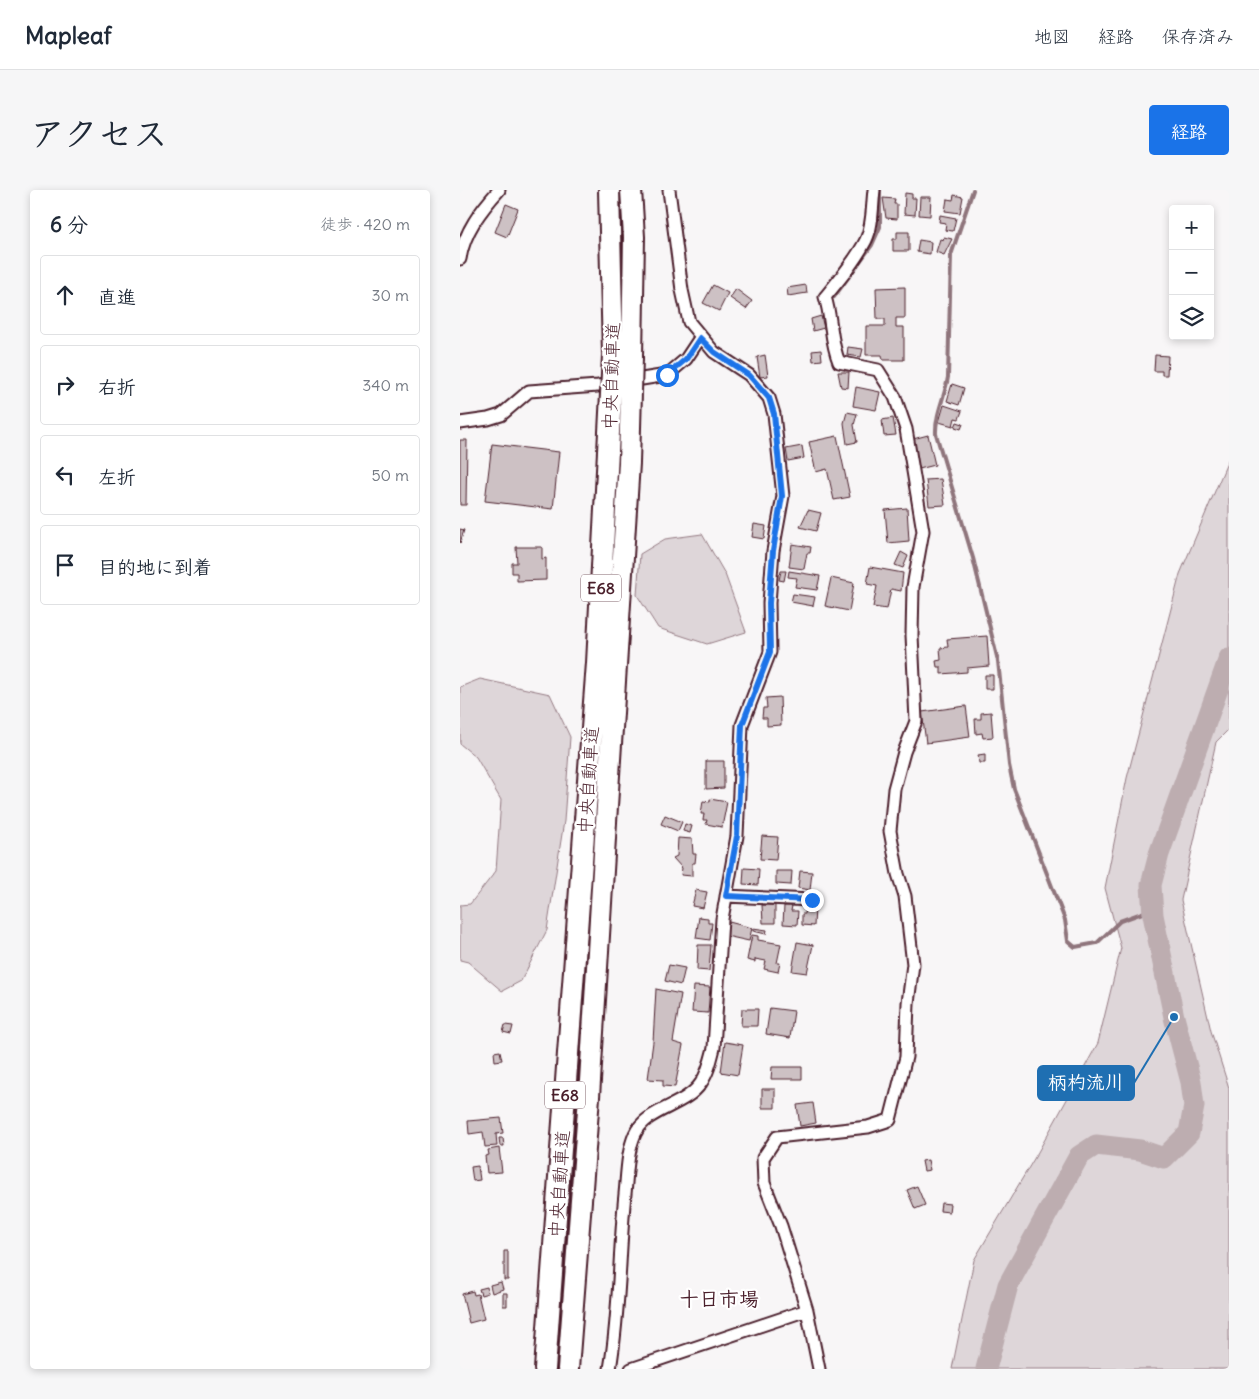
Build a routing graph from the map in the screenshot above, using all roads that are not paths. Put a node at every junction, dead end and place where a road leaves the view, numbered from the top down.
1 (498, 190) edge
2 (610, 190) edge
3 (631, 190) edge
4 (670, 190) edge
5 (874, 190) edge
6 (460, 259) edge
7 (700, 338) junction
8 (623, 356) junction
9 (460, 423) edge
10 (726, 896) junction
11 (812, 900) dead end
12 (807, 1310) junction
13 (545, 1369) edge
14 (568, 1369) edge
15 (610, 1369) edge
16 (631, 1369) edge
17 (819, 1369) edge

1 - 6 street
2 - 8 highway, 中央自動車道 / E68
3 - 8 highway, 中央自動車道 / E68
4 - 7 street
5 - 12 street
7 - 9 street
7 - 10 street
8 - 13 highway, 中央自動車道 / E68, bridge
8 - 14 highway, 中央自動車道 / E68, bridge
10 - 11 street
10 - 15 street
12 - 16 street
12 - 17 street

